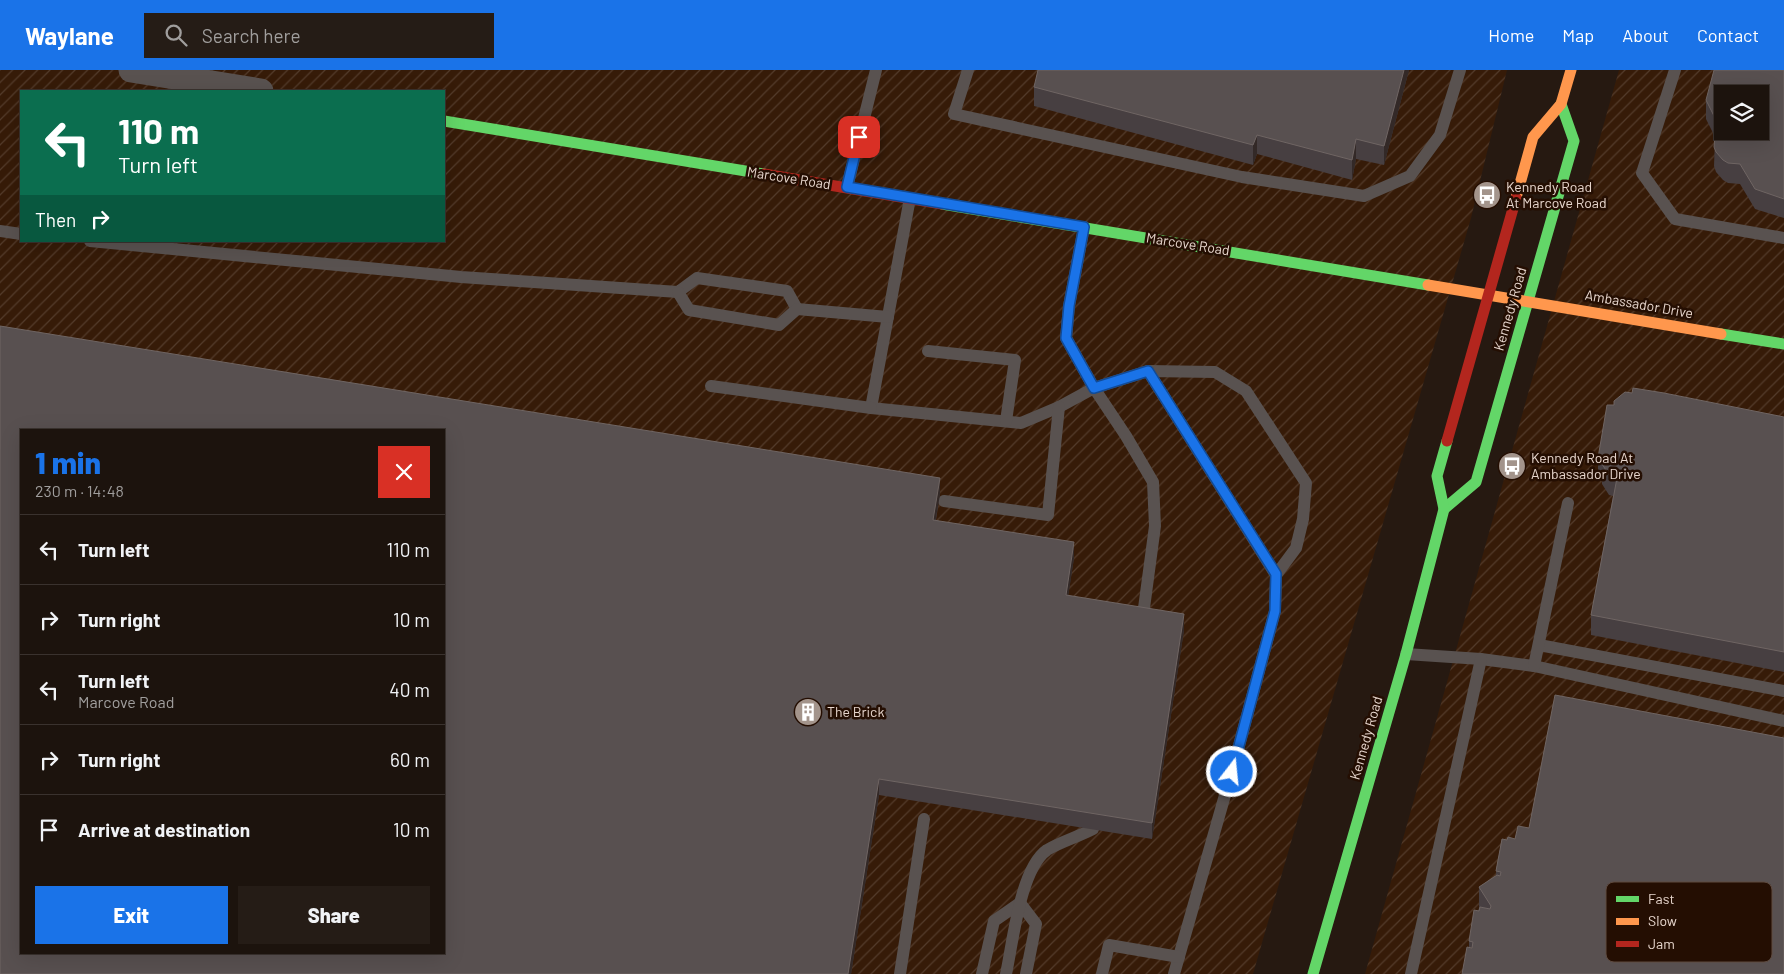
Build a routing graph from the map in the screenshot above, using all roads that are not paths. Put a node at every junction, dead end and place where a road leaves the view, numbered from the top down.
1 (131, 70) edge
2 (876, 70) edge
3 (968, 70) edge
4 (1460, 70) edge
5 (1570, 70) edge
6 (1675, 70) edge
7 (255, 90) edge
8 (1561, 104) junction
9 (445, 121) edge
10 (847, 187) junction
11 (910, 198) junction
12 (1084, 227) junction
13 (0, 231) edge
14 (20, 234) edge
15 (1784, 238) edge
16 (100, 242) edge
17 (678, 292) junction
18 (1488, 294) junction
19 (1528, 301) junction
20 (797, 309) junction
21 (888, 317) junction
22 (1784, 344) edge
23 (928, 351) dead end
24 (1148, 371) junction
25 (711, 386) dead end
26 (1094, 388) junction
27 (1059, 407) junction
28 (871, 408) junction
29 (1006, 421) junction
30 (944, 501) dead end
31 (1568, 502) dead end
32 (1444, 509) junction
33 (1276, 574) junction
34 (1142, 623) edge
35 (1539, 645) junction
36 (1406, 654) junction
37 (1481, 659) junction
38 (1534, 666) junction
39 (1784, 691) edge
40 (1784, 721) edge
41 (924, 819) dead end
42 (1094, 830) edge
43 (1020, 903) junction
44 (1179, 957) junction
45 (900, 974) edge
46 (982, 974) edge
47 (1006, 974) edge
48 (1026, 974) edge
49 (1102, 974) edge
50 (1174, 974) edge
51 (1313, 974) edge
52 (1411, 974) edge

1 - 7 street
2 - 10 lane
3 - 4 lane
5 - 8 main road, Kennedy Road
6 - 15 lane
8 - 18 main road, Kennedy Road
8 - 19 main road, Kennedy Road
9 - 10 main road, Marcove Road
10 - 11 main road, Marcove Road
11 - 12 main road, Marcove Road
11 - 21 lane
12 - 18 main road, Marcove Road
12 - 26 lane
13 - 14 lane
16 - 17 lane
17 - 20 lane
17 - 20 lane
18 - 19 main road, Ambassador Drive
18 - 32 main road, Kennedy Road
19 - 22 main road, Ambassador Drive
19 - 32 main road, Kennedy Road
20 - 21 lane
21 - 28 lane
23 - 29 lane
24 - 26 lane
24 - 33 lane
24 - 33 lane
25 - 28 lane
26 - 27 lane
26 - 34 lane
27 - 29 lane
27 - 30 lane
28 - 29 lane
31 - 35 lane
32 - 36 main road, Kennedy Road
33 - 44 lane
35 - 38 lane
35 - 39 lane
36 - 37 lane
36 - 51 main road, Kennedy Road
37 - 38 lane
37 - 52 lane
38 - 40 lane
41 - 45 lane
42 - 43 lane
43 - 46 lane
43 - 47 lane
43 - 48 lane
44 - 49 lane
44 - 50 lane

